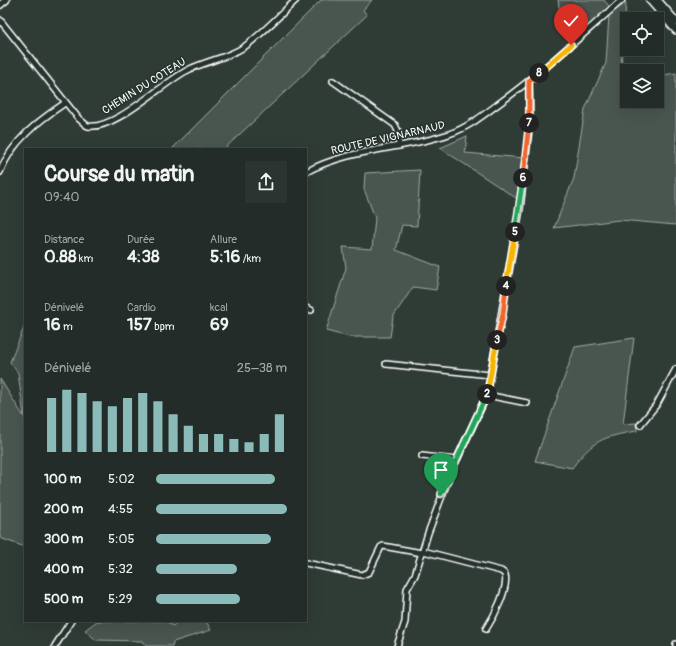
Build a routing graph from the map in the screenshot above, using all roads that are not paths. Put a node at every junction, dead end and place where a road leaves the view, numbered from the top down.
1 (6, 0) edge
2 (296, 0) edge
3 (622, 0) edge
4 (650, 0) edge
5 (657, 0) edge
6 (0, 5) edge
7 (0, 20) edge
8 (676, 22) edge
9 (676, 30) edge
10 (333, 81) dead end
11 (529, 81) junction
12 (65, 103) junction
13 (399, 146) junction
14 (307, 171) edge
15 (0, 172) edge
16 (386, 364) dead end
17 (676, 369) edge
18 (490, 375) junction
19 (487, 395) junction
20 (527, 403) dead end
21 (640, 425) dead end
22 (422, 456) dead end
23 (456, 460) junction
24 (422, 552) junction
25 (307, 563) edge
26 (70, 622) edge
27 (486, 629) dead end
28 (55, 646) edge
29 (397, 646) edge

1 - 6 main road
2 - 12 street, CHEMIN DU COTEAU
3 - 11 street, ROUTE DE VIGNARNAUD
4 - 9 highway
5 - 8 highway
7 - 12 street
10 - 13 street
11 - 13 street, ROUTE DE VIGNARNAUD
11 - 18 street
12 - 15 street
13 - 14 street, ROUTE DE VIGNARNAUD
16 - 18 street
17 - 21 street
18 - 19 street
19 - 20 street
19 - 23 street
22 - 23 street
23 - 24 street
24 - 25 street
24 - 27 street
24 - 29 street
26 - 28 street

